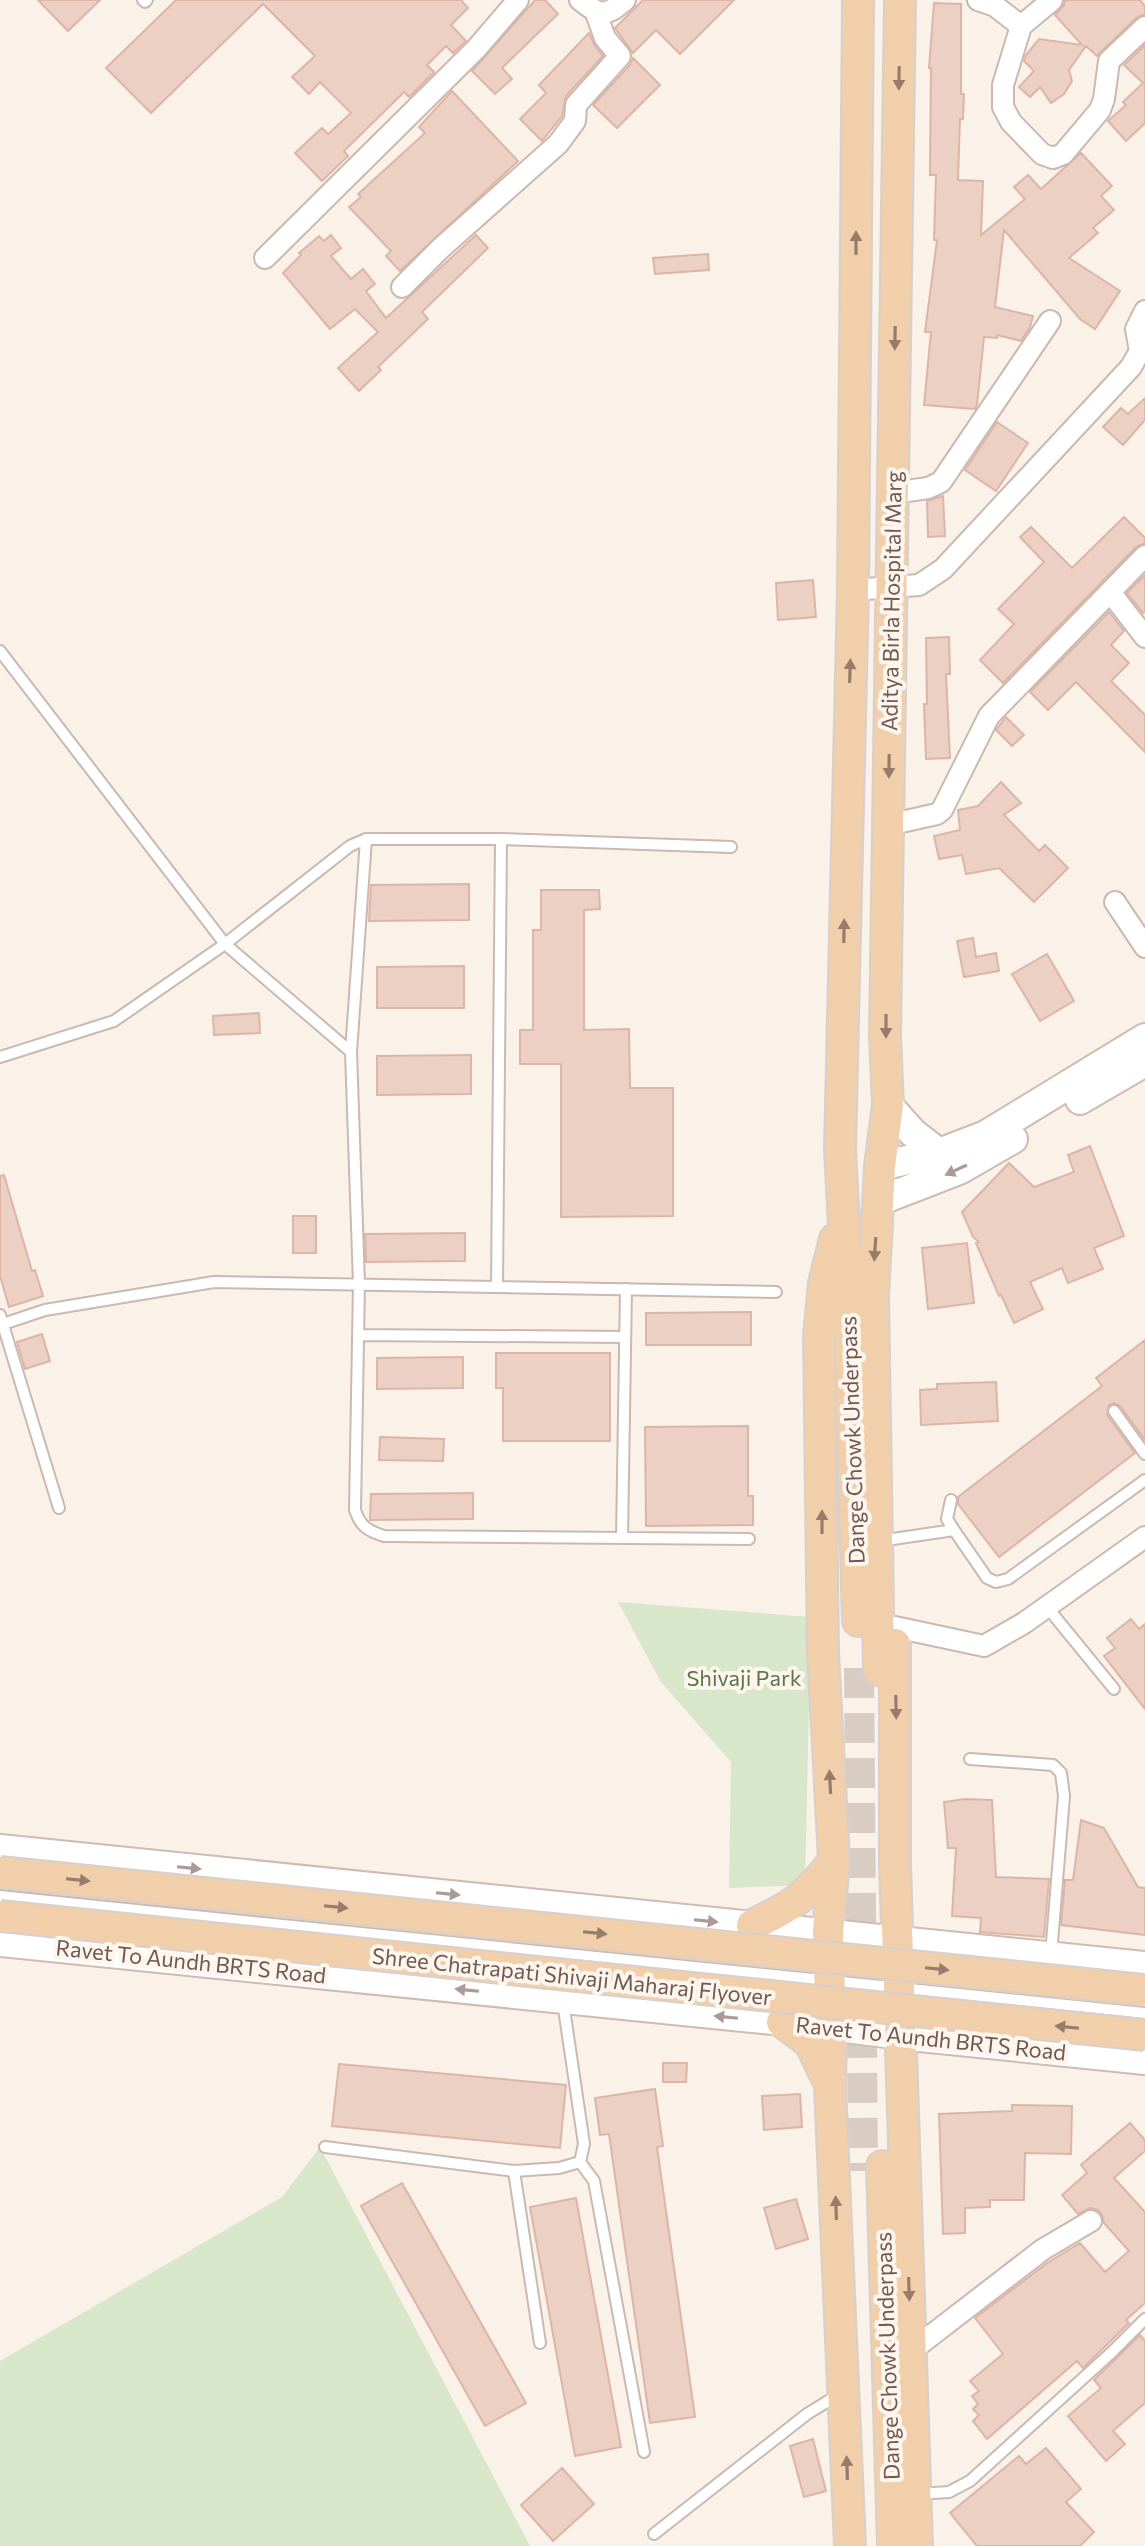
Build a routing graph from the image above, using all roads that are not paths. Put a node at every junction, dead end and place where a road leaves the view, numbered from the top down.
1 (518, 0) edge
2 (625, 0) edge
3 (858, 0) edge
4 (900, 0) edge
5 (978, 0) edge
6 (1052, 0) edge
7 (588, 6) edge
8 (1021, 26) junction
9 (1145, 27) edge
10 (265, 258) dead end
11 (402, 287) dead end
12 (1145, 311) edge
13 (1050, 321) dead end
14 (893, 493) junction
15 (1145, 556) edge
16 (892, 588) junction
17 (853, 590) junction
18 (1111, 593) junction
19 (1145, 637) edge
20 (0, 651) edge
21 (888, 825) junction
22 (366, 839) junction
23 (501, 839) junction
24 (731, 847) dead end
25 (1115, 902) dead end
26 (225, 944) junction
27 (1145, 947) edge
28 (1145, 1038) edge
29 (351, 1052) junction
30 (0, 1057) edge
31 (1145, 1062) edge
32 (888, 1105) junction
33 (939, 1153) junction
34 (880, 1166) junction
35 (879, 1201) junction
36 (842, 1213) junction
37 (359, 1284) junction
38 (497, 1287) junction
39 (626, 1289) junction
40 (776, 1292) dead end
41 (873, 1297) junction
42 (1, 1321) edge
43 (358, 1335) junction
44 (625, 1337) junction
45 (1114, 1411) dead end
46 (1145, 1454) edge
47 (1145, 1480) edge
48 (951, 1500) dead end
49 (59, 1508) dead end
50 (954, 1530) junction
51 (1145, 1537) edge
52 (622, 1538) junction
53 (749, 1539) dead end
54 (893, 1539) junction
55 (1047, 1607) junction
56 (895, 1627) junction
57 (1114, 1689) dead end
58 (970, 1759) dead end
59 (0, 1849) edge
60 (834, 1860) junction
61 (0, 1872) edge
62 (0, 1896) edge
63 (0, 1916) edge
64 (752, 1925) junction
65 (828, 1932) junction
66 (897, 1939) junction
67 (0, 1942) edge
68 (1051, 1956) junction
69 (1145, 1966) edge
70 (830, 1980) junction
71 (898, 1988) junction
72 (1145, 1990) edge
73 (562, 2000) junction
74 (1145, 2013) edge
75 (782, 2022) junction
76 (831, 2026) junction
77 (900, 2035) junction
78 (1145, 2035) edge
79 (1145, 2060) edge
80 (830, 2087) junction
81 (325, 2147) dead end
82 (580, 2162) junction
83 (514, 2171) junction
84 (1091, 2221) dead end
85 (1145, 2319) edge
86 (540, 2343) dead end
87 (911, 2351) junction
88 (843, 2392) junction
89 (644, 2452) dead end
90 (915, 2494) junction
91 (654, 2534) dead end
92 (850, 2546) edge
93 (874, 2546) edge
94 (893, 2546) edge
95 (917, 2546) edge

1 - 10 street
2 - 7 street
17 -> 3 main road, Aditya Birla Hospital Marg
4 -> 14 main road, Aditya Birla Hospital Marg
5 - 8 street
6 - 8 street
7 - 11 street
8 - 9 street
12 - 16 street
13 - 14 street
14 - 16 main road, Aditya Birla Hospital Marg
15 - 18 street
16 - 17 street
16 -> 21 main road, Aditya Birla Hospital Marg
36 -> 17 main road, Aditya Birla Hospital Marg
18 - 19 street
18 - 21 street
20 - 26 lane
21 -> 32 main road, Aditya Birla Hospital Marg
22 - 23 lane
22 - 26 lane
22 - 29 lane
23 - 24 lane
23 - 38 lane
25 - 27 street
26 - 29 lane
26 - 30 lane
28 - 33 street
29 - 37 lane
31 -> 35 street
32 - 33 street
32 - 34 main road, Aditya Birla Hospital Marg
33 - 34 street
34 - 35 main road, Aditya Birla Hospital Marg
35 -> 41 main road, Dange Chowk Underpass
36 - 41 main road, Dange Chowk Underpass
60 -> 36 main road
37 - 38 lane
37 - 42 lane
37 - 43 lane
38 - 39 lane
39 - 40 lane
39 - 44 lane
41 - 54 main road
42 - 49 lane
43 - 44 lane
43 - 52 lane
44 - 52 lane
45 - 46 lane
47 - 50 lane
48 - 50 lane
50 - 54 lane
51 - 55 street
52 - 53 lane
54 - 56 main road
55 - 56 street
55 - 57 lane
56 -> 66 main road
58 - 68 lane
59 -> 64 street
60 - 64 main road
60 - 65 main road
61 -> 72 main road, Shree Chatrapati Shivaji Maharaj Flyover, bridge
62 - 70 lane
78 -> 63 main road, Shree Chatrapati Shivaji Maharaj Flyover, bridge
64 - 65 street
65 - 66 street
65 - 70 main road
66 - 68 street
66 - 71 main road
73 -> 67 street, Ravet To Aundh BRTS Road
68 - 69 street
70 - 71 lane
70 - 76 main road
71 - 74 lane
71 - 77 main road
75 -> 73 street, Ravet To Aundh BRTS Road
73 - 82 lane
75 - 76 street, Ravet To Aundh BRTS Road
75 - 80 main road
76 - 77 street, Ravet To Aundh BRTS Road
76 - 80 main road
77 - 79 street, Ravet To Aundh BRTS Road
77 -> 87 main road
88 -> 80 main road
81 - 83 lane
82 - 83 lane
82 - 89 lane
83 - 86 lane
84 - 87 street
85 - 90 lane
87 - 90 main road
88 - 91 lane
92 -> 88 main road
90 - 95 main road
93 - 94 main road, Dange Chowk Underpass

